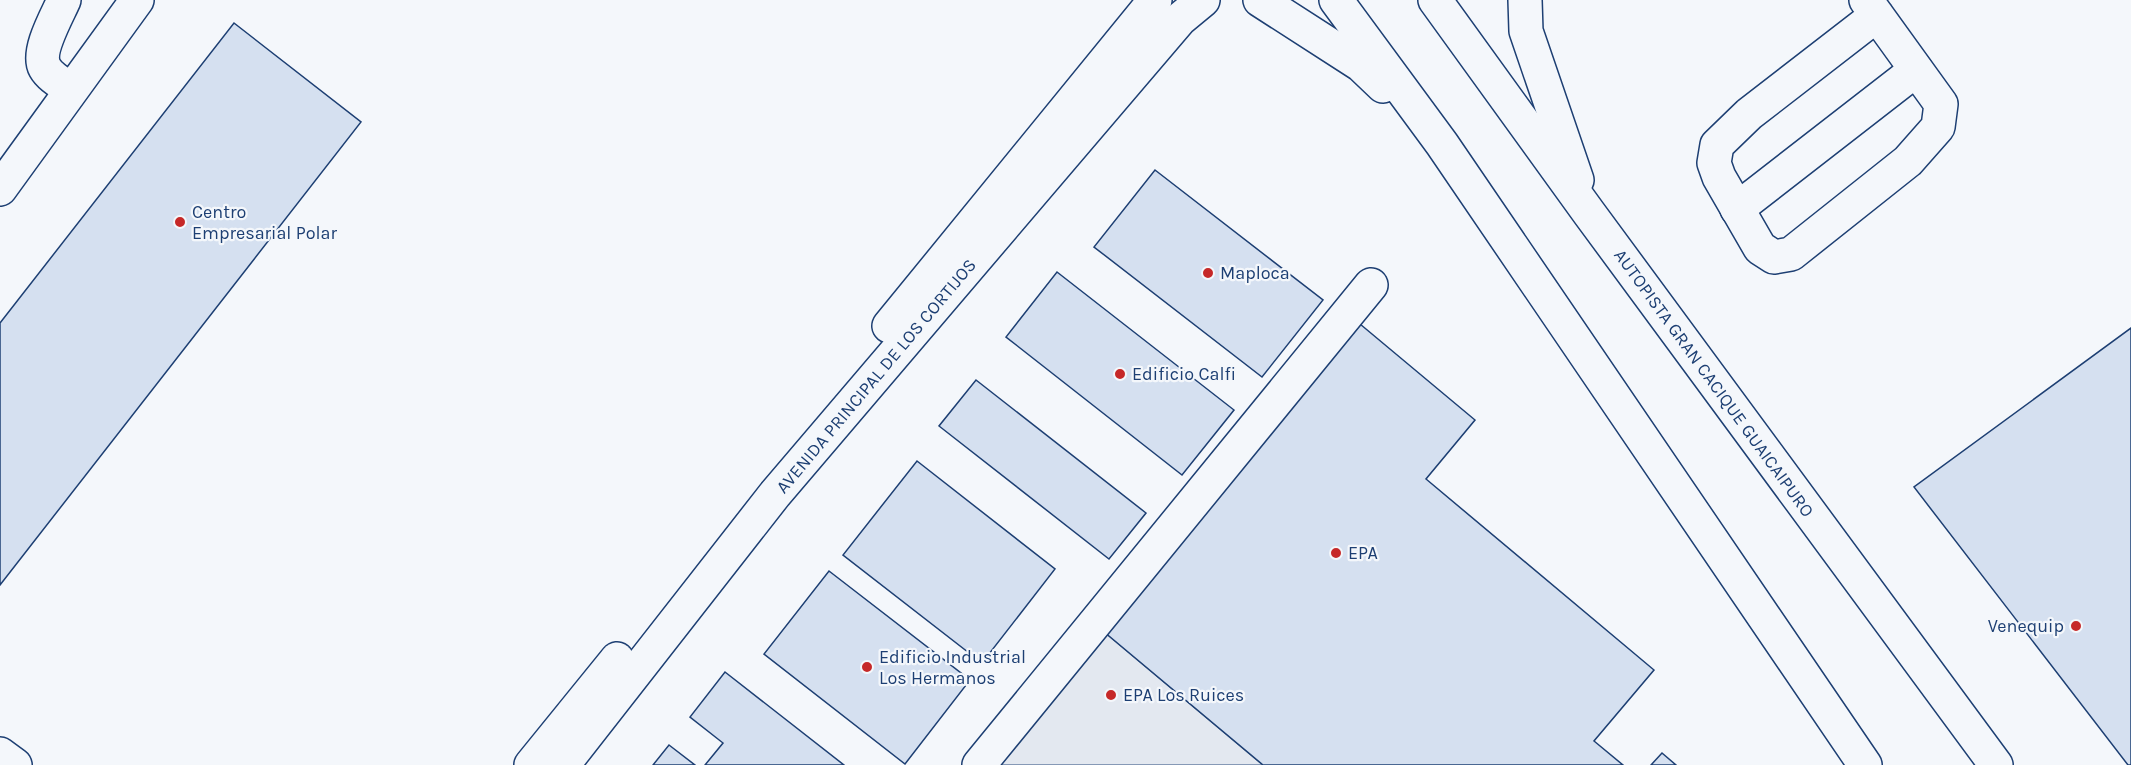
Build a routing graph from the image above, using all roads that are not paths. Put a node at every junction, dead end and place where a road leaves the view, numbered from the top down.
1 (64, 0) edge
2 (136, 0) edge
3 (1155, 0) edge
4 (1203, 0) edge
5 (1260, 0) edge
6 (1336, 0) edge
7 (1435, 0) edge
8 (1525, 0) edge
9 (1871, 8) edge
10 (1916, 70) junction
11 (71, 90) junction
12 (1442, 144) junction
13 (0, 189) edge
14 (1737, 209) junction
15 (1589, 213) junction
16 (1371, 285) dead end
17 (0, 754) edge
18 (15, 765) edge
19 (531, 765) edge
20 (563, 765) edge
21 (979, 765) edge
22 (1864, 765) edge
23 (1996, 765) edge

1 - 11 main road
2 - 11 main road
3 - 19 main road, AVENIDA PRINCIPAL DE LOS CORTIJOS
4 - 20 main road, AVENIDA PRINCIPAL DE LOS CORTIJOS
5 - 12 main road
6 - 12 main road
7 - 15 main road, AUTOPISTA GRAN CACIQUE GUAICAIPURO
8 - 15 main road
9 - 10 main road
9 - 14 main road
10 - 14 main road
10 - 14 main road
11 - 13 main road
12 - 22 main road
15 - 23 main road, AUTOPISTA GRAN CACIQUE GUAICAIPURO
16 - 21 main road
17 - 18 main road

